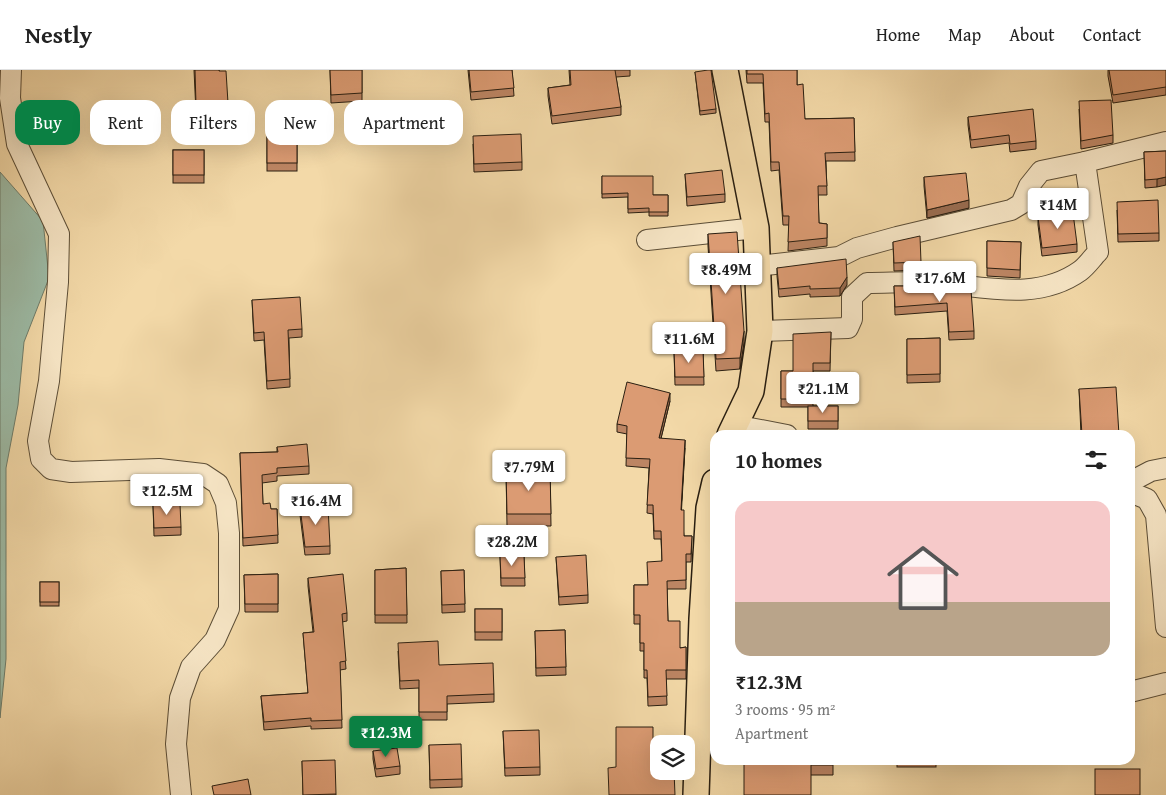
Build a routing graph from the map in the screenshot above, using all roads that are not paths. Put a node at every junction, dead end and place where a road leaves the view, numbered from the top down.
1 (11, 70) edge
2 (725, 70) edge
3 (1166, 142) edge
4 (1085, 162) junction
5 (756, 228) junction
6 (647, 240) dead end
7 (757, 266) junction
8 (760, 331) junction
9 (732, 430) edge
10 (1166, 468) edge
11 (1135, 479) edge
12 (1135, 494) edge
13 (710, 504) edge
14 (1166, 627) edge
15 (1166, 683) edge
16 (1135, 691) edge
17 (181, 795) edge
18 (696, 795) edge

1 - 17 street
2 - 5 main road
3 - 4 street
4 - 7 street
4 - 8 street
5 - 6 street
5 - 7 main road
7 - 8 main road
8 - 9 main road
10 - 11 street
12 - 14 street
13 - 18 main road
15 - 16 street

